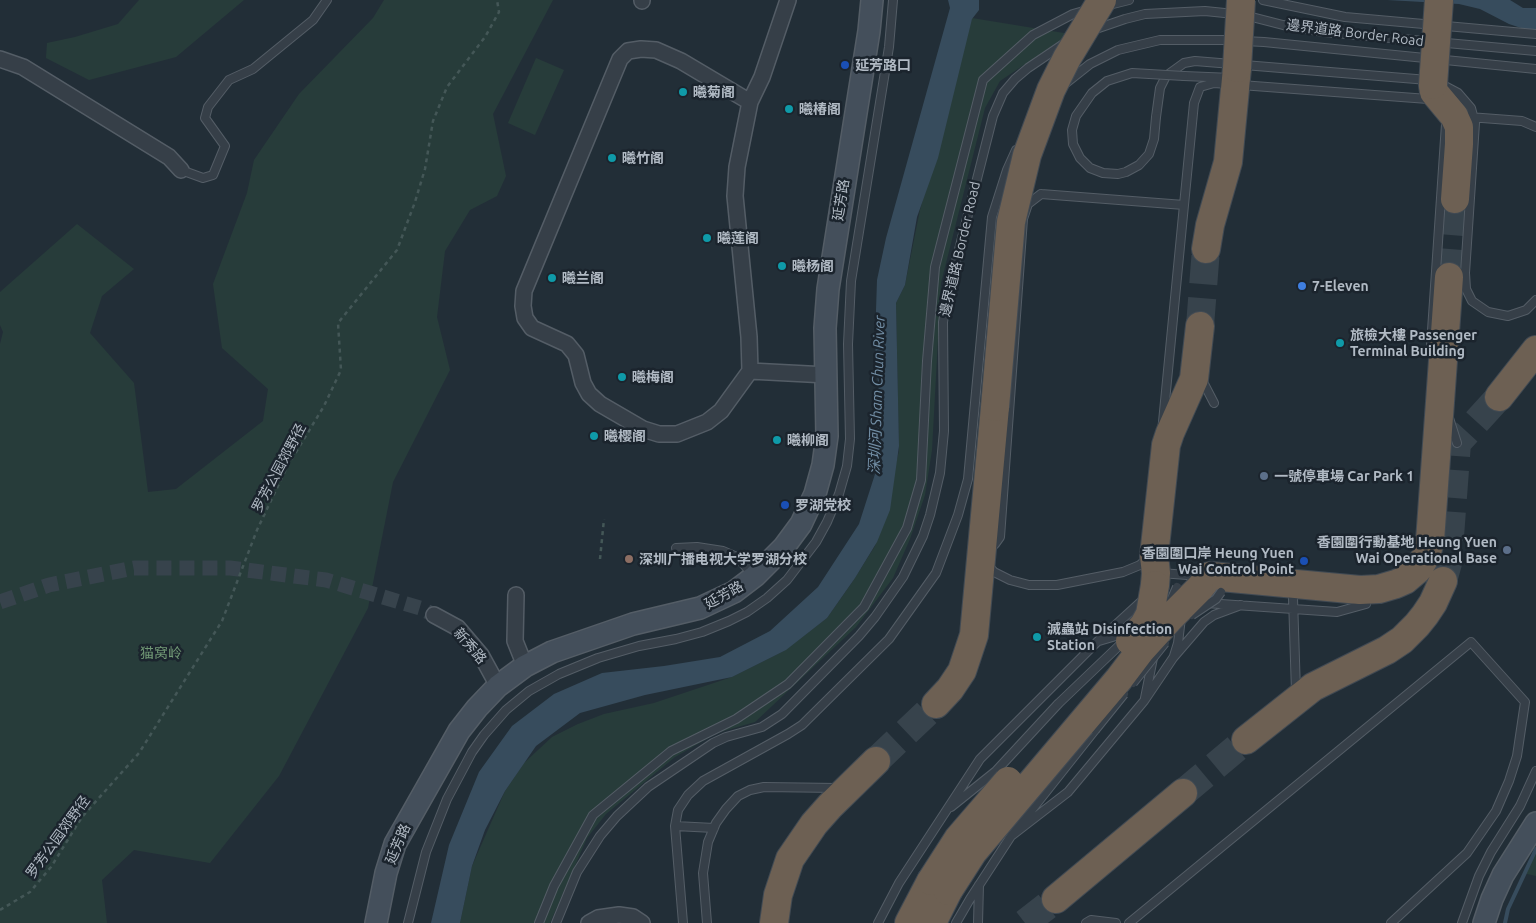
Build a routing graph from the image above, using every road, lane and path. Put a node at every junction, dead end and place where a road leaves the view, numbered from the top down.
1 (327, 0) edge
2 (497, 0) edge
3 (788, 0) edge
4 (872, 0) edge
5 (893, 0) edge
6 (1102, 0) edge
7 (1129, 0) edge
8 (1241, 0) edge
9 (1264, 0) edge
10 (1439, 0) edge
11 (1536, 34) edge
12 (1536, 51) edge
13 (0, 59) edge
14 (1536, 69) edge
15 (1237, 73) junction
16 (750, 102) junction
17 (1441, 108) junction
18 (1536, 127) edge
19 (181, 170) joint
20 (1455, 198) tunnel mouth
21 (1184, 205) junction
22 (1206, 249) tunnel mouth
23 (1449, 277) tunnel mouth
24 (1536, 300) edge
25 (1200, 326) tunnel mouth
26 (1536, 350) edge
27 (1431, 351) dead end
28 (1432, 366) dead end
29 (1197, 369) junction
30 (750, 371) junction
31 (827, 375) junction
32 (1504, 391) tunnel mouth
33 (1214, 403) dead end
34 (1457, 442) dead end
35 (604, 519) dead end
36 (676, 548) dead end
37 (982, 558) junction
38 (600, 559) dead end
39 (755, 576) junction
40 (1443, 581) tunnel mouth
41 (1189, 589) junction
42 (516, 594) dead end
43 (1293, 598) dead end
44 (1140, 603) junction
45 (1347, 604) dead end
46 (1366, 604) dead end
47 (1241, 605) junction
48 (1293, 609) junction
49 (1337, 612) junction
50 (434, 615) tunnel mouth
51 (1097, 642) junction
52 (1173, 658) junction
53 (525, 666) junction
54 (498, 686) junction
55 (1296, 699) junction
56 (1144, 702) junction
57 (936, 704) tunnel mouth
58 (1246, 740) tunnel mouth
59 (876, 761) tunnel mouth
60 (1536, 771) edge
61 (848, 788) junction
62 (1183, 793) tunnel mouth
63 (945, 811) junction
64 (1536, 823) edge
65 (675, 826) junction
66 (714, 828) junction
67 (1011, 836) junction
68 (979, 885) junction
69 (940, 886) junction
70 (1056, 899) tunnel mouth
71 (0, 910) edge
72 (376, 923) edge
73 (408, 923) edge
74 (539, 923) edge
75 (556, 923) edge
76 (589, 923) edge
77 (642, 923) edge
78 (683, 923) edge
79 (707, 923) edge
80 (774, 923) edge
81 (878, 923) edge
82 (909, 923) edge
83 (932, 923) edge
84 (956, 923) edge
85 (978, 923) edge
86 (1086, 923) edge
87 (1116, 923) edge
88 (1128, 923) edge
89 (1391, 923) edge
90 (1462, 923) edge
91 (1484, 923) edge

1 - 19 lane
2 - 71 path, 罗芳公园郊野径
3 - 16 street
4 - 31 main road, 延芳路
5 - 73 lane
6 - 37 highway, bridge
7 - 74 lane
8 - 15 highway, bridge
9 - 11 lane
10 - 17 highway, bridge
12 - 75 lane, 邊界道路 Border Road
13 - 19 street
14 - 65 lane
15 - 22 highway
15 - 24 lane, bridge
16 - 30 street
16 - 30 street
17 - 18 lane
17 - 20 highway
17 - 21 lane
17 - 27 lane
21 - 37 lane
21 - 37 lane
23 - 41 highway
25 - 29 highway
26 - 32 highway
28 - 34 lane
29 - 33 lane
29 - 41 highway
30 - 31 street
31 - 39 main road, 延芳路
35 - 38 path
36 - 39 lane
37 - 57 highway
39 - 53 main road, 延芳路
40 - 55 highway
41 - 44 lane
41 - 44 lane
41 - 47 lane
41 - 52 lane
41 - 63 lane, bridge
41 - 67 lane, bridge
41 - 69 highway, bridge
41 - 69 highway, bridge
42 - 53 street
43 - 48 lane
44 - 51 lane
45 - 49 lane
46 - 49 lane
47 - 48 lane
47 - 52 lane
48 - 49 lane
48 - 55 lane
50 - 54 street, 新秀路
51 - 56 lane
51 - 63 lane
52 - 56 lane
53 - 54 main road, 延芳路
54 - 72 main road, 延芳路
55 - 58 highway
56 - 67 lane
59 - 61 highway
60 - 90 lane
61 - 66 lane
61 - 80 highway
62 - 70 highway
63 - 81 lane
64 - 91 main road
65 - 66 lane
65 - 78 lane
66 - 79 lane
67 - 68 lane
68 - 84 lane
68 - 85 lane
69 - 82 highway
69 - 83 highway
76 - 77 street
86 - 87 lane
88 - 89 lane

